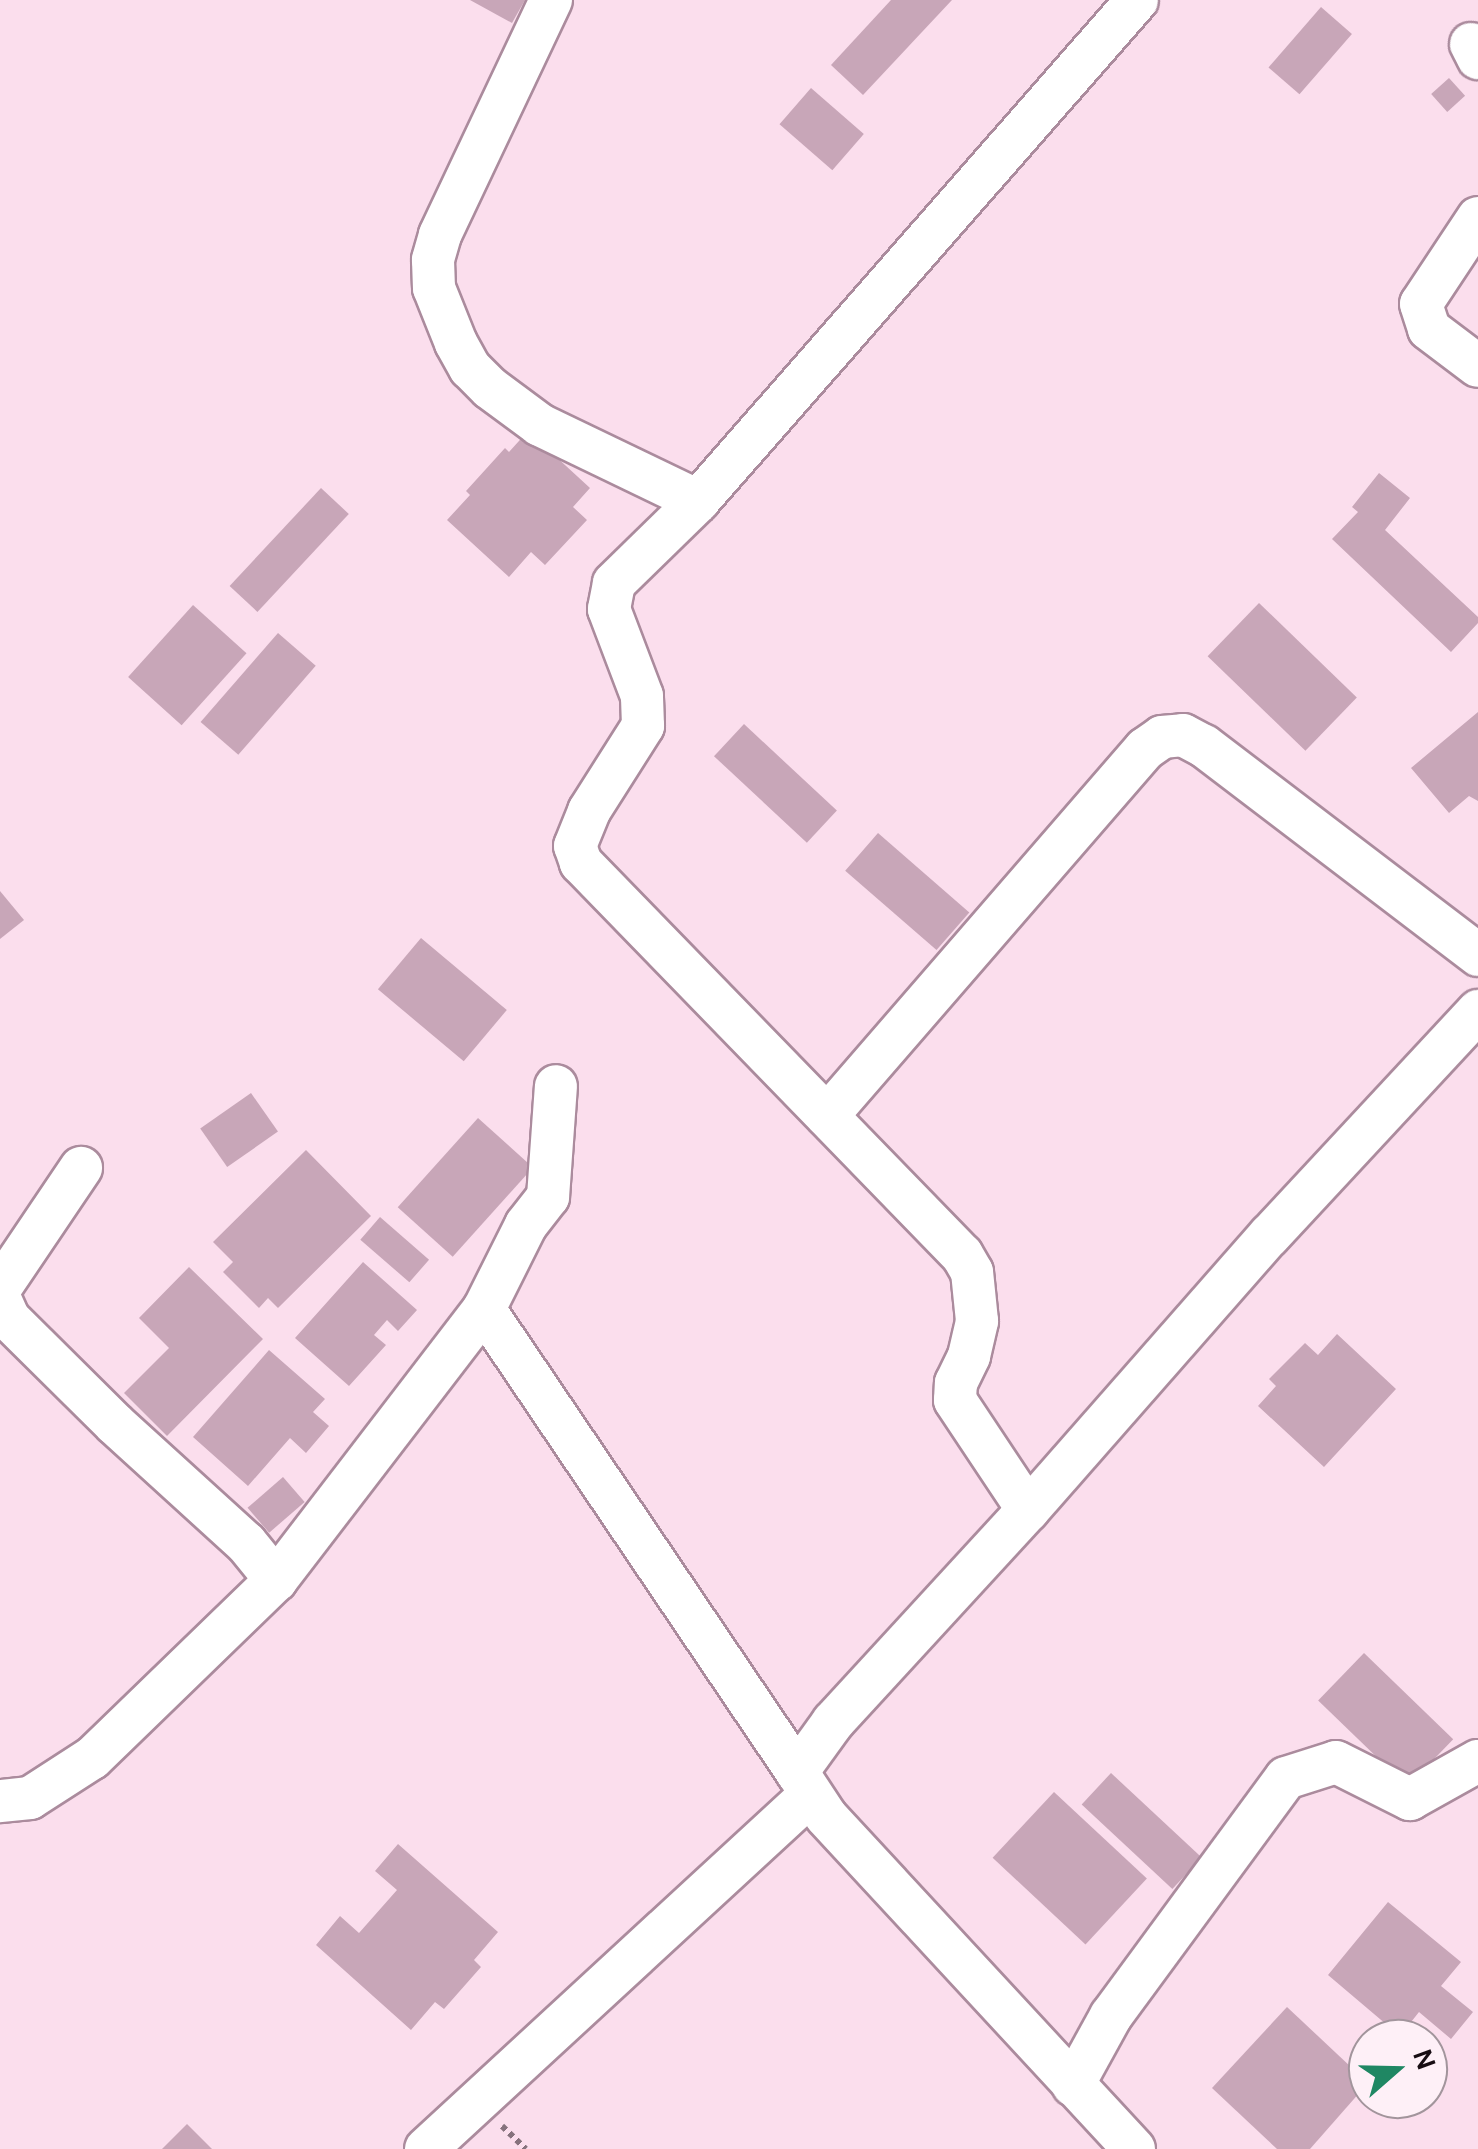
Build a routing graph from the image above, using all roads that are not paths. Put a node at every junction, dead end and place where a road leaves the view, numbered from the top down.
1 (551, 0) edge
2 (1137, 0) edge
3 (1478, 218) edge
4 (1478, 366) edge
5 (698, 501) junction
6 (1478, 955) edge
7 (1478, 1011) edge
8 (556, 1086) dead end
9 (827, 1116) junction
10 (80, 1168) dead end
11 (0, 1288) edge
12 (0, 1298) edge
13 (484, 1309) junction
14 (1028, 1510) junction
15 (276, 1580) junction
16 (1478, 1760) edge
17 (803, 1784) junction
18 (0, 1801) edge
19 (1073, 2085) junction
20 (426, 2149) edge
21 (1134, 2149) edge

1 - 5 street
2 - 5 street
3 - 4 street
5 - 9 street
6 - 9 street
7 - 14 street
8 - 13 street
9 - 14 street
10 - 11 street
12 - 15 street
13 - 15 street
13 - 17 street
14 - 17 street
15 - 18 street
16 - 19 street
17 - 19 street
17 - 20 street
19 - 21 street

